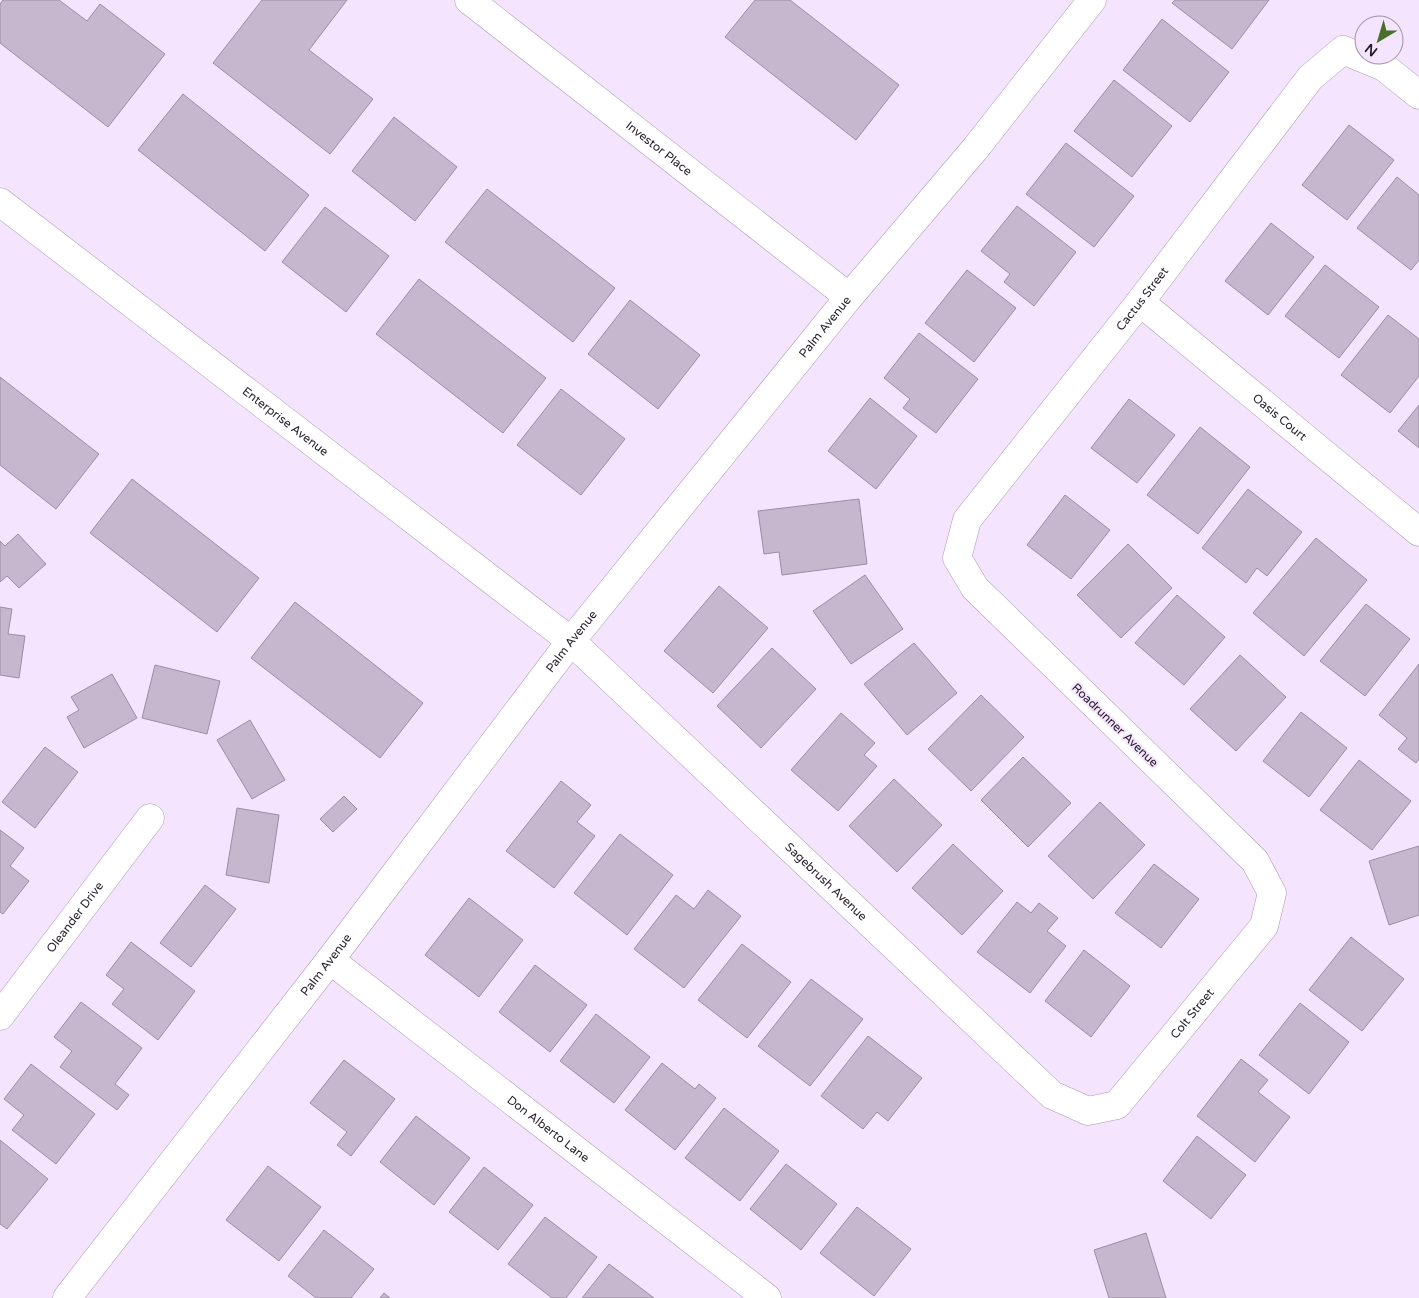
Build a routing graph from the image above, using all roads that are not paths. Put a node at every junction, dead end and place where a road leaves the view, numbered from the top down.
1 (469, 0) edge
2 (1092, 0) edge
3 (1419, 95) edge
4 (0, 202) edge
5 (849, 296) junction
6 (1140, 302) junction
7 (1419, 532) edge
8 (958, 558) joint
9 (571, 641) junction
10 (150, 818) dead end
11 (1272, 893) joint
12 (330, 960) junction
13 (0, 1016) edge
14 (1088, 1111) joint
15 (67, 1298) edge
16 (767, 1298) edge

1 - 5 street, Investor Place
2 - 5 street, Palm Avenue
3 - 6 street, Cactus Street
4 - 9 street, Enterprise Avenue
5 - 9 street, Palm Avenue
6 - 7 street, Oasis Court
6 - 8 street, Cactus Street
8 - 11 street, Roadrunner Avenue
9 - 12 street, Palm Avenue
9 - 14 street, Sagebrush Avenue
10 - 13 street, Oleander Drive
11 - 14 street, Colt Street
12 - 15 street, Palm Avenue
12 - 16 street, Don Alberto Lane

